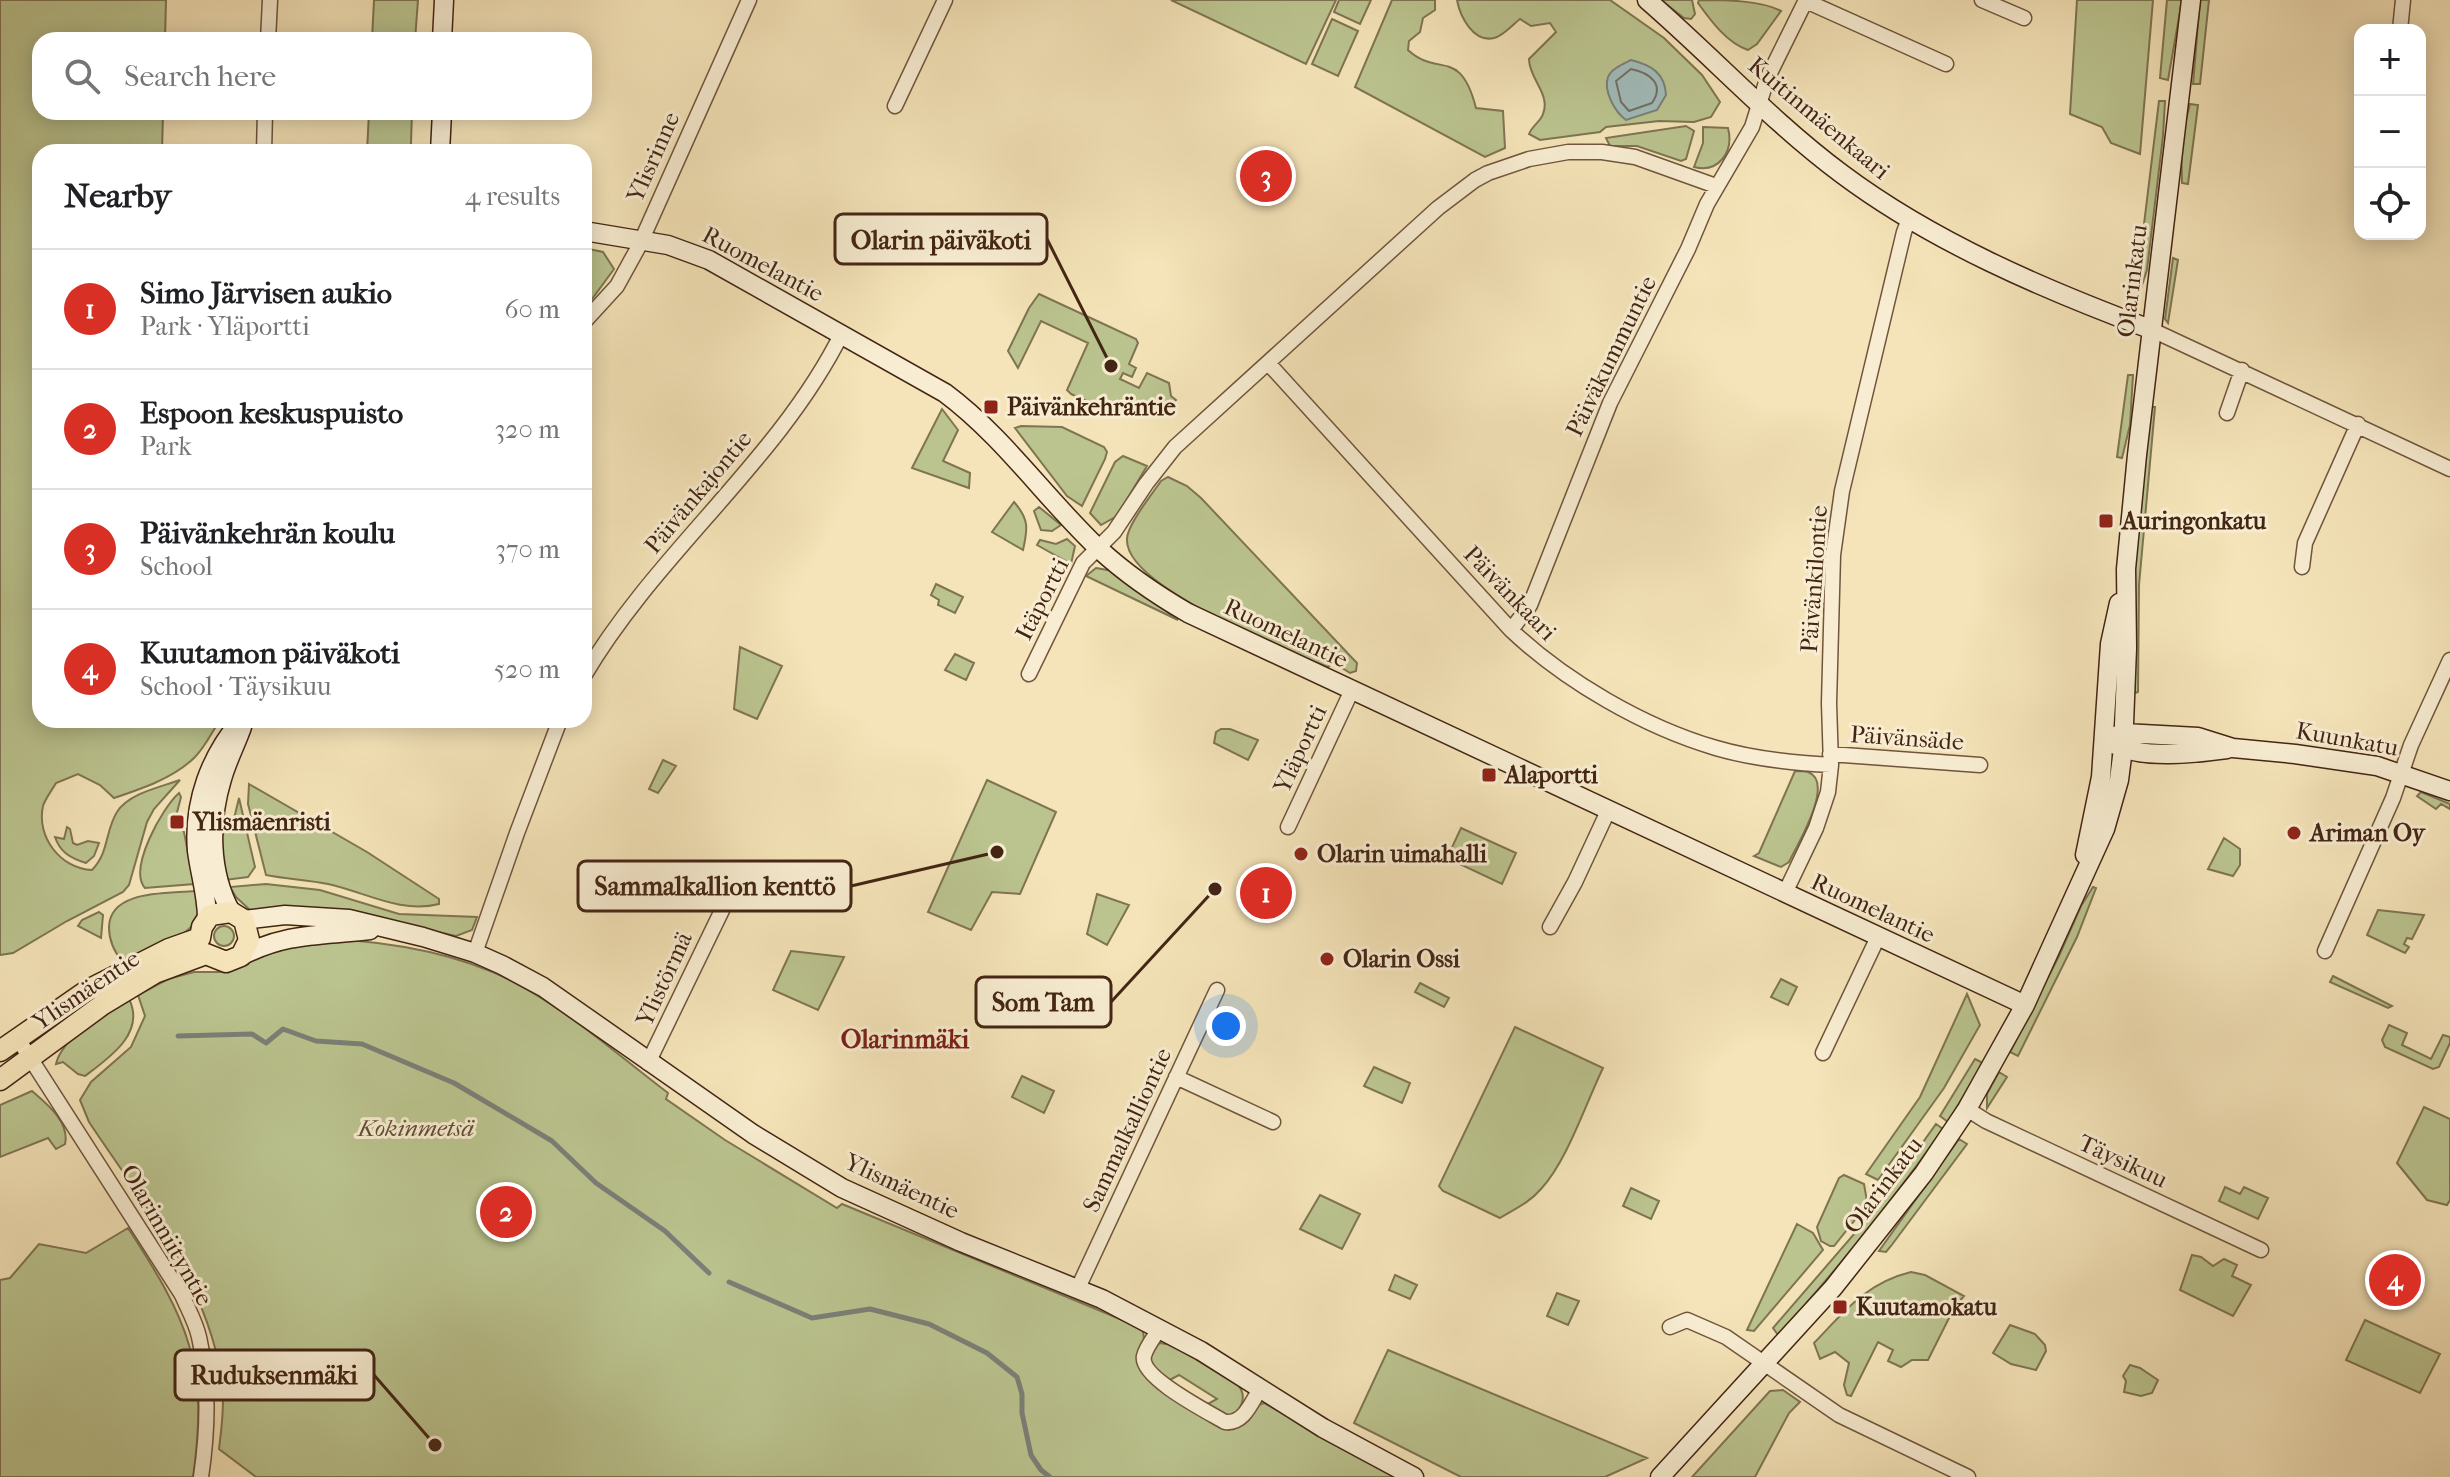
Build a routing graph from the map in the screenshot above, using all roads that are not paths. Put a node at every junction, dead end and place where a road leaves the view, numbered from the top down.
1 (270, 0) edge
2 (444, 0) edge
3 (749, 0) edge
4 (945, 0) edge
5 (1647, 0) edge
6 (1806, 0) edge
7 (1982, 0) edge
8 (2191, 0) edge
9 (2403, 0) edge
10 (2024, 18) dead end
11 (2401, 24) edge
12 (268, 32) edge
13 (442, 32) edge
14 (1946, 64) dead end
15 (1760, 104) junction
16 (895, 106) dead end
17 (265, 120) edge
18 (442, 120) edge
19 (264, 144) edge
20 (440, 144) edge
21 (1716, 186) junction
22 (1909, 219) junction
23 (592, 232) edge
24 (642, 239) junction
25 (592, 317) edge
26 (2150, 329) junction
27 (842, 333) junction
28 (1268, 363) junction
29 (2242, 370) junction
30 (2227, 413) dead end
31 (2358, 424) junction
32 (2450, 469) edge
33 (1099, 548) junction
34 (2302, 567) dead end
35 (2126, 569) junction
36 (1511, 630) junction
37 (2450, 660) edge
38 (592, 664) edge
39 (1029, 674) dead end
40 (1352, 690) junction
41 (236, 728) edge
42 (240, 728) edge
43 (557, 728) edge
44 (2105, 739) junction
45 (2124, 741) junction
46 (1831, 760) junction
47 (1980, 765) dead end
48 (2402, 772) junction
49 (2450, 791) edge
50 (1608, 811) junction
51 (1288, 827) dead end
52 (741, 871) dead end
53 (2082, 877) junction
54 (1785, 893) junction
55 (238, 916) junction
56 (1550, 927) dead end
57 (379, 929) junction
58 (204, 937) junction
59 (1878, 937) junction
60 (2325, 951) dead end
61 (475, 953) junction
62 (241, 956) junction
63 (1217, 990) dead end
64 (2025, 1005) junction
65 (18, 1039) junction
66 (0, 1051) edge
67 (1823, 1053) dead end
68 (33, 1058) junction
69 (648, 1063) junction
70 (1176, 1077) junction
71 (0, 1080) edge
72 (1967, 1109) junction
73 (1273, 1122) dead end
74 (2261, 1250) dead end
75 (1078, 1288) junction
76 (1670, 1327) dead end
77 (1160, 1328) junction
78 (1765, 1364) junction
79 (1260, 1389) junction
80 (201, 1477) edge
81 (1414, 1477) edge
82 (1660, 1477) edge
83 (1968, 1477) edge

1 - 12 street
2 - 13 main road
3 - 24 street, Ylisrinne
4 - 16 street
5 - 15 main road, Kuitinmäenkaari
6 - 14 street
6 - 15 street, Päiväkummuntie
7 - 10 street
8 - 26 main road, Olarinkatu
9 - 11 street
15 - 21 street, Päiväkummuntie
15 - 22 main road, Kuitinmäenkaari
17 - 19 street
18 - 20 main road
21 - 28 street
21 - 36 street, Päiväkummuntie
22 - 26 main road, Kuitinmäenkaari
22 - 46 street, Päivänkilontie
23 - 24 main road, Ruomelantie
24 - 25 street, Ylisrinne
24 - 27 main road, Ruomelantie
26 - 29 street
26 - 35 main road, Olarinkatu
27 - 33 main road, Ruomelantie
27 - 38 street, Päivänkajontie
28 - 33 street
28 - 36 street, Päivänkaari
29 - 30 street
29 - 31 street
31 - 32 street
31 - 34 street
33 - 39 street, Itäportti
33 - 40 main road, Ruomelantie
35 - 44 main road, Olarinkatu
35 - 45 main road, Olarinkatu
36 - 46 street, Päivänkaari
37 - 48 street
40 - 50 main road, Ruomelantie
40 - 51 street, Yläportti
41 - 58 main road
42 - 55 main road
43 - 61 street
44 - 45 main road, Kuunkatu
44 - 53 main road, Olarinkatu
45 - 48 main road, Kuunkatu
45 - 53 main road, Olarinkatu
46 - 47 street, Päivänsäde
46 - 54 street, Päivänkilontie
48 - 49 main road, Kuunkatu
48 - 60 street
50 - 54 main road, Ruomelantie
50 - 56 street
52 - 69 street, Ylistörmä
53 - 64 main road, Olarinkatu
54 - 59 main road, Ruomelantie
55 - 57 main road, Ylismäentie
55 - 58 main road
55 - 62 main road
57 - 61 main road, Ylismäentie
57 - 62 main road, Ylismäentie
58 - 62 main road
58 - 65 main road, Ylismäentie
58 - 68 main road, Ylismäentie
59 - 64 main road, Ruomelantie
59 - 67 street
61 - 69 main road, Ylismäentie
63 - 70 street, Sammalkalliontie
64 - 72 main road, Olarinkatu
65 - 66 main road, Ylismäentie
65 - 68 street, Olarinniityntie
68 - 71 main road, Ylismäentie
68 - 80 street, Olarinniityntie
69 - 75 main road, Ylismäentie
70 - 73 street
70 - 75 street, Sammalkalliontie
72 - 74 street, Täysikuu
72 - 78 main road, Olarinkatu
75 - 77 main road, Ylismäentie
76 - 78 street
77 - 79 main road, Ylismäentie
77 - 79 street
78 - 82 main road, Olarinkatu
78 - 83 street
79 - 81 main road, Ylismäentie

